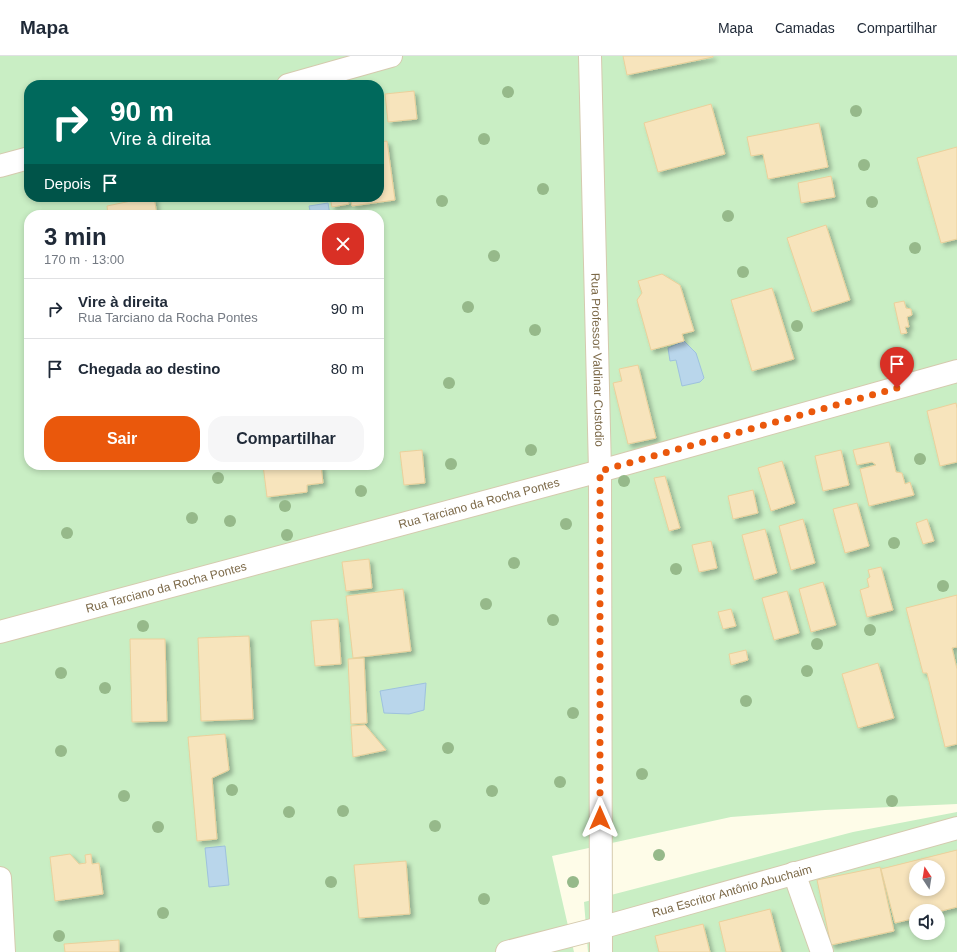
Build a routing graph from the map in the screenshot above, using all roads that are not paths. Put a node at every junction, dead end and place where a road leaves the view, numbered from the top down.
1 (391, 56) edge
2 (590, 56) edge
3 (306, 80) edge
4 (24, 159) edge
5 (0, 166) edge
6 (957, 371) edge
7 (600, 471) junction
8 (0, 632) edge
9 (957, 828) edge
10 (794, 873) junction
11 (0, 878) edge
12 (600, 928) junction
13 (4, 952) edge
14 (507, 952) edge
15 (601, 952) edge
16 (822, 952) edge

1 - 3 street
2 - 7 street, Rua Professor Valdinar Custodio
4 - 5 street
6 - 7 street, Rua Tarciano da Rocha Pontes
7 - 8 street, Rua Tarciano da Rocha Pontes
7 - 12 street, Rua Professor Valdinar Custodio
9 - 10 street, Rua Escritor Antônio Abuchaim
10 - 12 street, Rua Escritor Antônio Abuchaim
10 - 16 street
11 - 13 street
12 - 14 street, Rua Escritor Antônio Abuchaim
12 - 15 street, Rua Professor Valdinar Custodio

